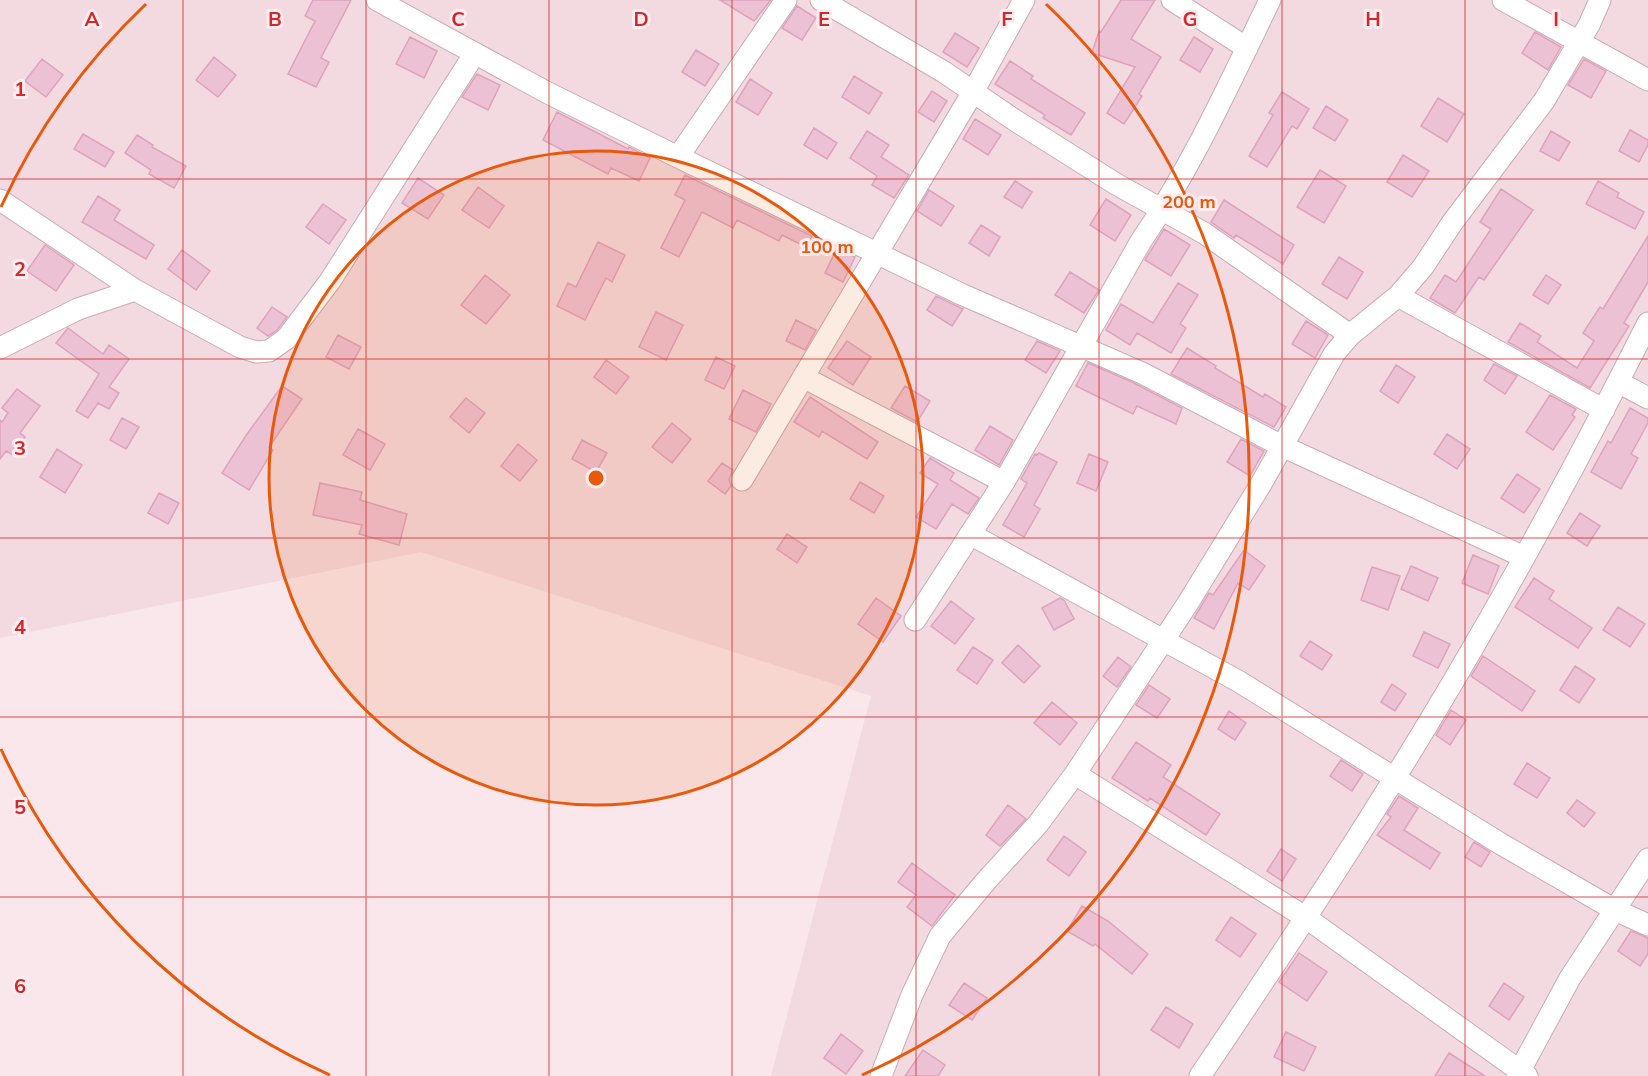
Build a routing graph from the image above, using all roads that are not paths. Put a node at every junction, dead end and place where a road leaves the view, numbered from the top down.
1 (377, 0) edge
2 (786, 0) edge
3 (820, 0) edge
4 (1024, 0) edge
5 (1172, 0) edge
6 (1270, 0) edge
7 (1503, 0) edge
8 (1600, 0) edge
9 (1580, 40) junction
10 (1247, 48) junction
11 (475, 53) junction
12 (1648, 80) edge
13 (973, 92) junction
14 (678, 157) junction
15 (0, 200) edge
16 (1162, 210) junction
17 (877, 252) junction
18 (135, 290) junction
19 (1398, 296) junction
20 (1648, 323) edge
21 (1350, 334) junction
22 (1082, 347) junction
23 (0, 348) edge
24 (803, 377) junction
25 (1618, 382) junction
26 (1648, 398) edge
27 (1604, 410) junction
28 (1282, 446) junction
29 (742, 480) dead end
30 (1004, 482) junction
31 (970, 534) junction
32 (1524, 557) junction
33 (915, 620) dead end
34 (1164, 639) junction
35 (1075, 774) junction
36 (1394, 777) junction
37 (1648, 860) edge
38 (1615, 910) junction
39 (1305, 917) junction
40 (1648, 925) edge
41 (1521, 1075) edge
42 (881, 1076) edge
43 (1200, 1076) edge

1 - 11 street
2 - 14 street
3 - 13 street
4 - 13 street
5 - 10 street
6 - 10 street
7 - 9 street
8 - 9 street
9 - 12 street
9 - 19 street
10 - 16 street
11 - 14 street
11 - 18 street
13 - 16 street
13 - 17 street
14 - 17 street
15 - 18 street
16 - 21 street
16 - 22 street
17 - 22 street
17 - 24 street
18 - 23 street
19 - 21 street
19 - 27 street
20 - 25 street
21 - 28 street
22 - 28 street
22 - 30 street
24 - 29 street
24 - 30 street
25 - 26 street
25 - 27 street
27 - 32 street
28 - 32 street
28 - 34 street
30 - 31 street
31 - 33 street
31 - 34 street
32 - 36 street
34 - 35 street
34 - 36 street
35 - 39 street
35 - 42 street
36 - 38 street
36 - 39 street
37 - 38 street
38 - 40 street
38 - 41 street
39 - 41 street
39 - 43 street

